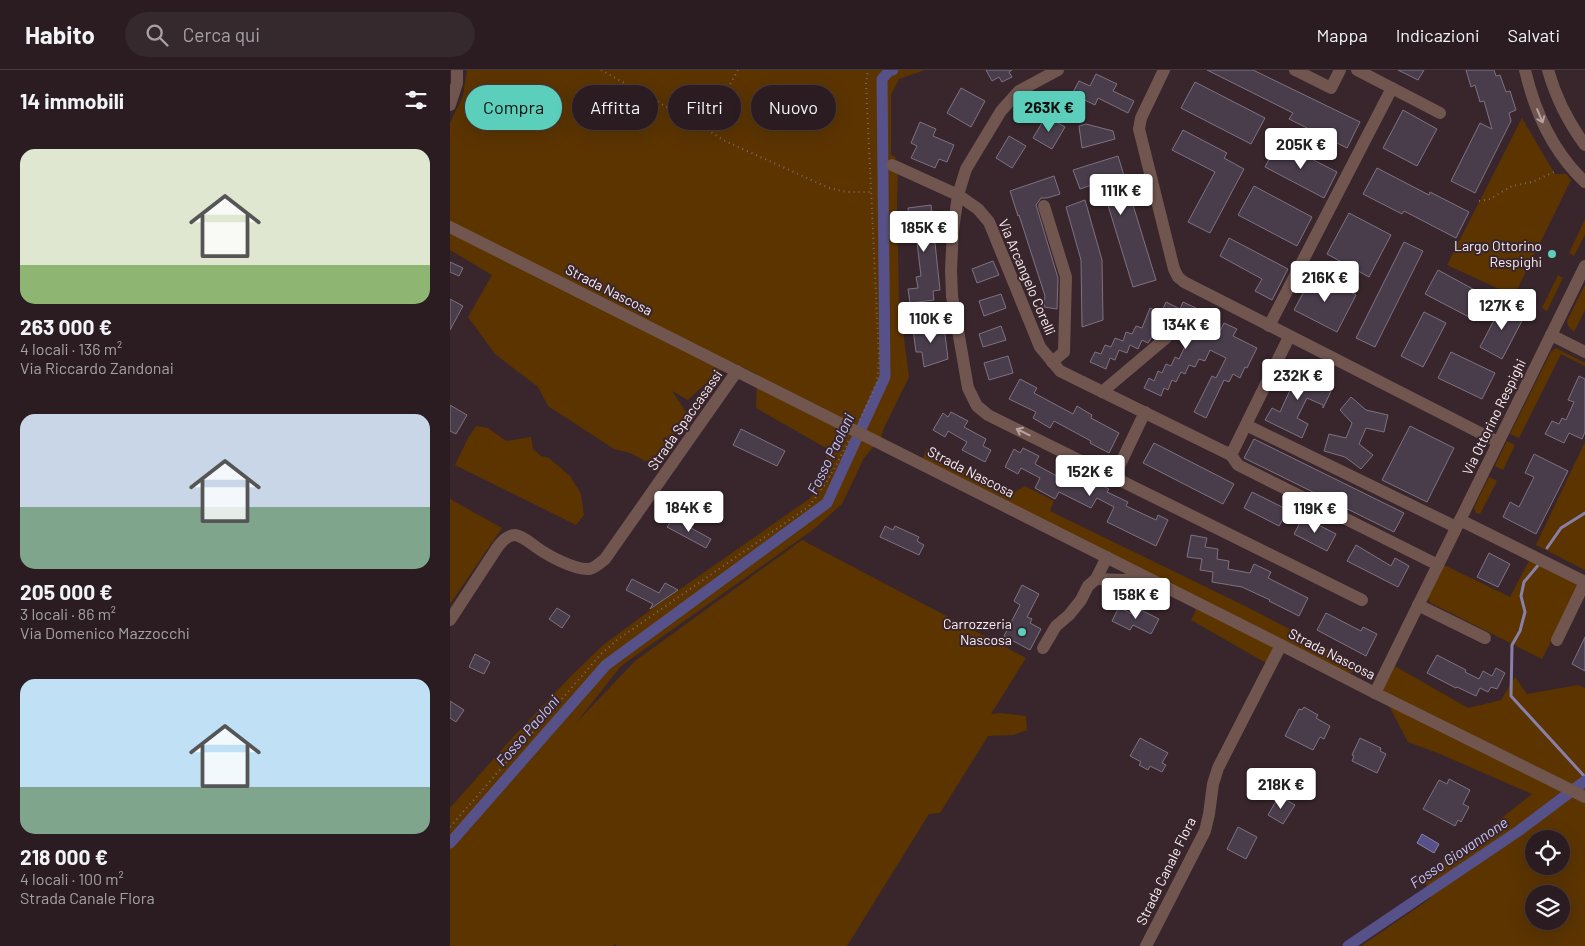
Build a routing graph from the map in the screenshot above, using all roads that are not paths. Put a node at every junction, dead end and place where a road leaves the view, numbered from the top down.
1 (458, 70) edge
2 (1058, 70) edge
3 (1164, 70) edge
4 (1340, 70) edge
5 (1357, 70) edge
6 (1525, 70) edge
7 (1548, 70) edge
8 (1302, 72) edge
9 (1392, 88) junction
10 (450, 105) edge
11 (1440, 114) dead end
12 (1585, 145) edge
13 (892, 165) dead end
14 (1585, 182) edge
15 (958, 195) junction
16 (1044, 206) dead end
17 (450, 227) edge
18 (1585, 266) edge
19 (1269, 326) junction
20 (1551, 335) junction
21 (1289, 337) junction
22 (1166, 338) dead end
23 (1585, 352) edge
24 (1052, 362) junction
25 (738, 371) junction
26 (1102, 392) junction
27 (1145, 412) junction
28 (1246, 426) junction
29 (1498, 442) junction
30 (1231, 455) junction
31 (1114, 477) junction
32 (1458, 523) junction
33 (1107, 557) junction
34 (1438, 565) junction
35 (1138, 572) junction
36 (1096, 579) junction
37 (1585, 582) edge
38 (1362, 600) dead end
39 (1418, 605) junction
40 (450, 620) edge
41 (1485, 638) dead end
42 (1557, 640) dead end
43 (1282, 644) junction
44 (1044, 648) dead end
45 (1375, 693) junction
46 (1585, 797) edge
47 (1146, 946) edge

1 - 10 street
2 - 15 street
3 - 19 street
4 - 8 street
5 - 9 street
6 -> 14 street
7 - 12 street
9 - 11 street
9 - 19 street
13 - 15 street, Via Arcangelo Corelli
15 - 24 street, Via Arcangelo Corelli
31 -> 15 street
16 - 24 street, Via Arcangelo Corelli
17 - 25 street, Strada Nascosa
18 - 20 street, Via Ottorino Respighi
19 - 21 street
20 - 23 street
20 - 29 street, Via Ottorino Respighi
21 - 28 street
21 - 29 street
22 - 26 street
24 - 26 street, Via Arcangelo Corelli
25 - 33 street, Strada Nascosa
25 - 40 street, Strada Spaccasassi
26 - 27 street, Via Arcangelo Corelli
27 - 30 street, Via Arcangelo Corelli
27 - 31 street
28 - 30 street
28 - 32 street
29 - 32 street, Via Ottorino Respighi
30 - 34 street
31 - 38 street
32 - 34 street, Via Ottorino Respighi
32 - 37 street
33 - 35 street, Strada Nascosa
33 - 36 street
34 - 39 street, Via Ottorino Respighi
35 - 36 street
35 - 43 street, Strada Nascosa
36 - 44 street
37 - 42 street
39 - 41 street
39 - 45 street, Via Ottorino Respighi
43 - 45 street, Strada Nascosa
43 - 47 street, Strada Canale Flora
45 - 46 street, Strada Nascosa

